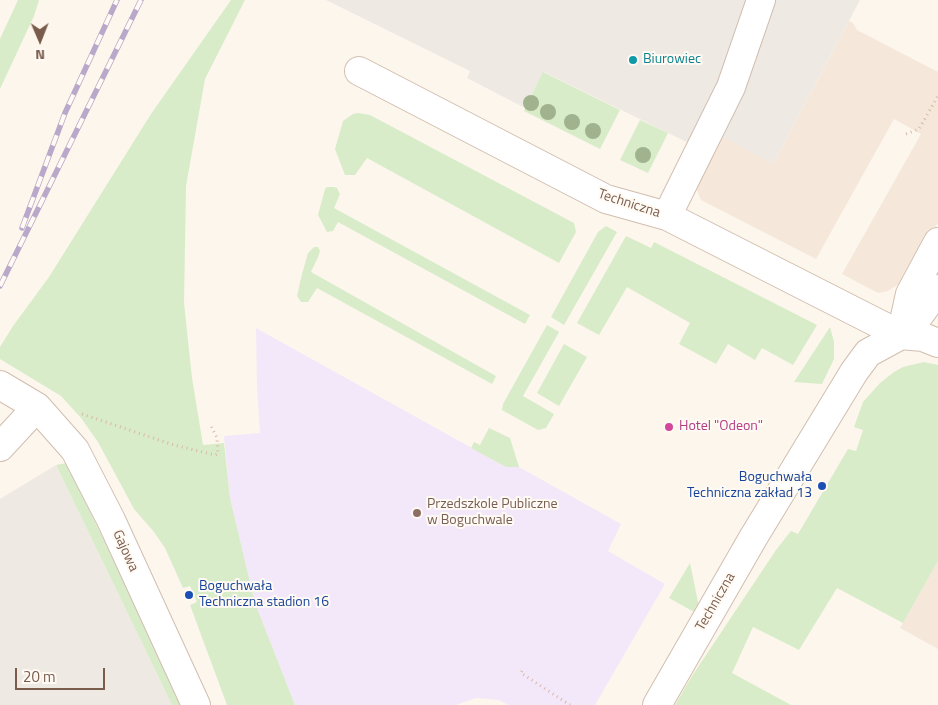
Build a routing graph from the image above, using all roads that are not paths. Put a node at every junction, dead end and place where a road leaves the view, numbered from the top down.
1 (761, 0) edge
2 (359, 71) dead end
3 (667, 216) junction
4 (938, 242) edge
5 (938, 289) edge
6 (901, 335) junction
7 (938, 343) edge
8 (0, 385) edge
9 (36, 407) junction
10 (0, 447) edge
11 (196, 705) edge
12 (656, 705) edge

1 - 3 street
2 - 3 street, Techniczna
3 - 6 street, Techniczna
4 - 6 street
5 - 6 street
6 - 7 street, Techniczna
6 - 12 street, Techniczna
8 - 9 street, Gajowa
9 - 10 street
9 - 11 street, Gajowa

